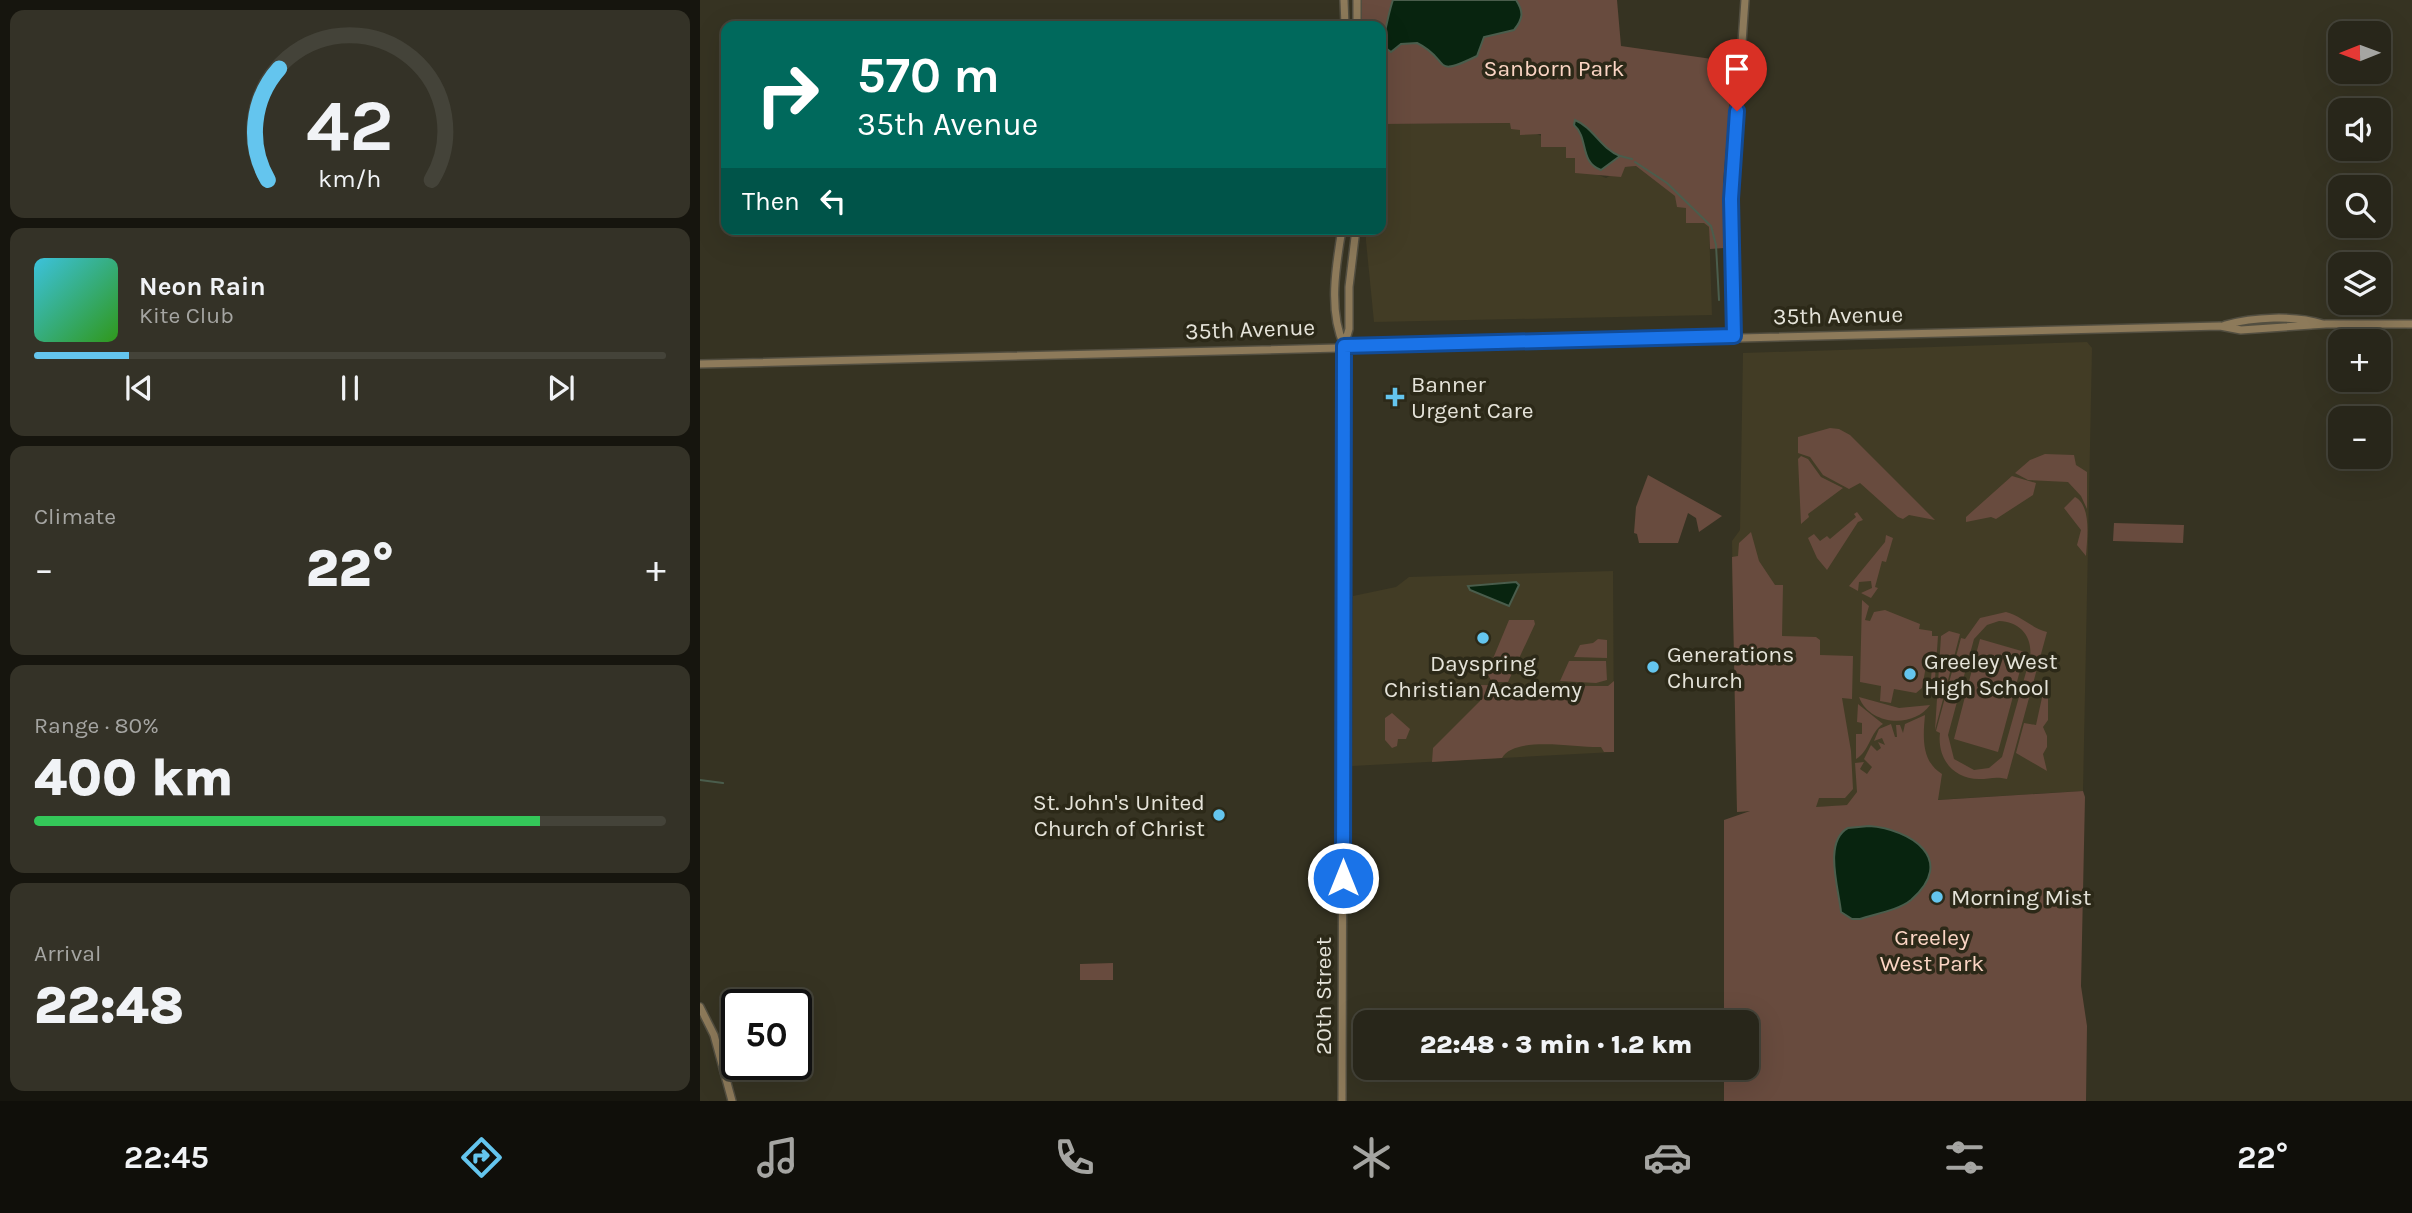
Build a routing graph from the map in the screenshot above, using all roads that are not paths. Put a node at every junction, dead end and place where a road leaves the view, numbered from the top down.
1 (1344, 0) edge
2 (1357, 0) edge
3 (1745, 0) edge
4 (1345, 21) edge
5 (1357, 21) edge
6 (1341, 235) edge
7 (1355, 235) edge
8 (2412, 324) edge
9 (1734, 336) junction
10 (1344, 346) junction
11 (700, 364) edge
12 (700, 1007) edge
13 (732, 1101) edge
14 (1342, 1101) edge

1 - 4 main road
2 - 5 main road
3 - 9 main road
6 - 10 main road, 20th Street
7 - 10 main road, 20th Street
8 - 9 main road, 35th Avenue
9 - 10 main road, 35th Avenue
10 - 11 main road, 35th Avenue
10 - 14 main road, 20th Street
12 - 13 main road

